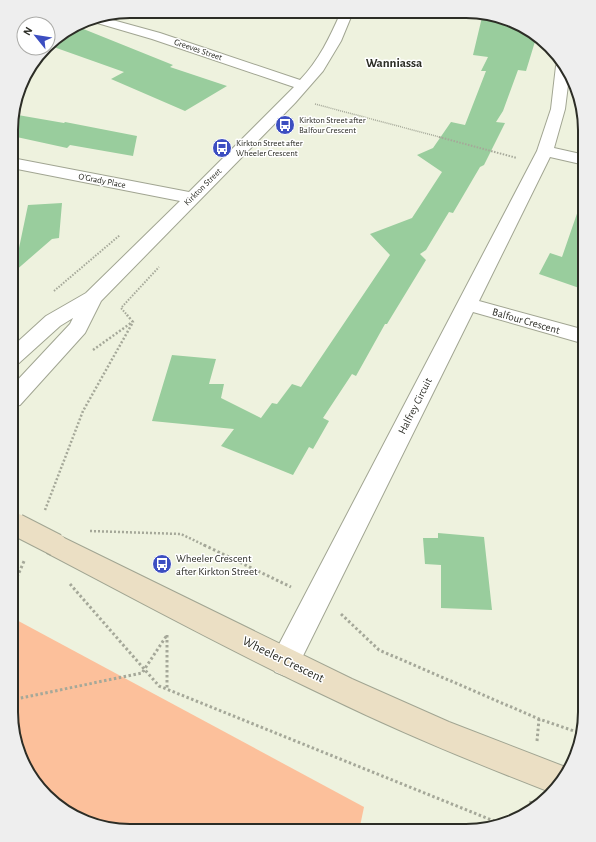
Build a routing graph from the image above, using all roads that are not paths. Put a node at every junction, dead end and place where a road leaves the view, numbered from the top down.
1 (345, 18) edge
2 (103, 21) edge
3 (563, 74) edge
4 (303, 86) junction
5 (542, 158) junction
6 (578, 160) edge
7 (18, 165) edge
8 (192, 198) junction
9 (93, 298) junction
10 (467, 304) junction
11 (578, 335) edge
12 (18, 353) edge
13 (18, 393) edge
14 (18, 526) edge
15 (285, 662) junction
16 (556, 779) edge

1 - 4 street, Kirkton Street
2 - 4 street, Greeves Street
3 - 5 street, Halfrey Circuit
4 - 8 street, Kirkton Street
5 - 6 street
5 - 10 street, Halfrey Circuit
7 - 8 street, O'Grady Place
8 - 9 street, Kirkton Street
9 - 12 street, Kirkton Street
9 - 13 street, Kirkton Street
10 - 11 street, Balfour Crescent
10 - 15 street, Halfrey Circuit
14 - 15 street, Wheeler Crescent, bridge
15 - 16 street, Wheeler Crescent

